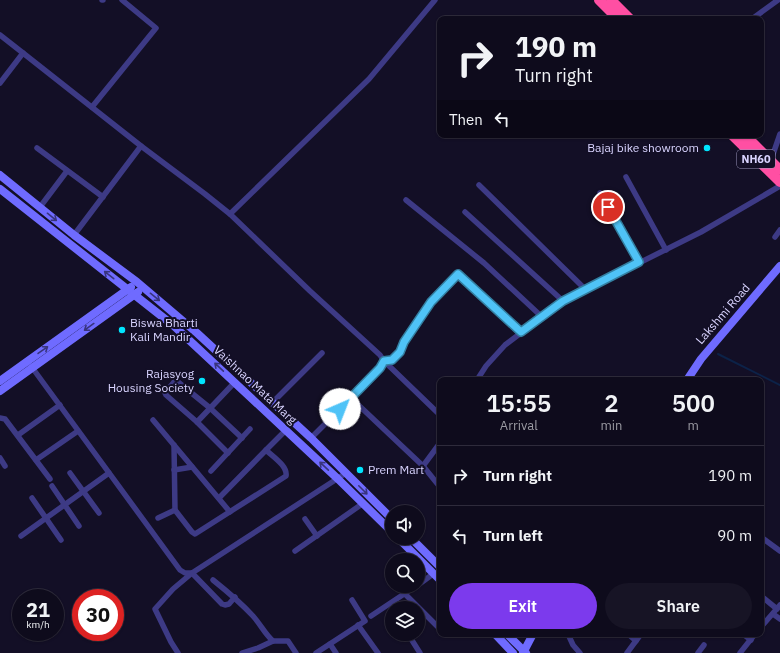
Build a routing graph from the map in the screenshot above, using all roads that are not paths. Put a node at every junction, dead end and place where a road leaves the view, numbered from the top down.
1 (122, 0) edge
2 (435, 0) edge
3 (599, 0) edge
4 (611, 0) edge
5 (778, 0) edge
6 (615, 16) edge
7 (627, 16) edge
8 (756, 16) edge
9 (0, 35) edge
10 (23, 52) junction
11 (0, 83) edge
12 (92, 107) junction
13 (780, 134) edge
14 (735, 138) edge
15 (748, 138) edge
16 (141, 146) junction
17 (37, 148) dead end
18 (771, 160) junction
19 (780, 170) edge
20 (67, 171) junction
21 (0, 175) edge
22 (626, 177) dead end
23 (780, 182) edge
24 (479, 185) dead end
25 (780, 186) edge
26 (0, 189) edge
27 (600, 193) dead end
28 (103, 197) junction
29 (406, 200) dead end
30 (40, 207) junction
31 (465, 212) dead end
32 (230, 214) junction
33 (780, 230) edge
34 (74, 235) junction
35 (775, 237) dead end
36 (666, 250) junction
37 (639, 262) junction
38 (780, 266) edge
39 (137, 282) junction
40 (144, 288) junction
41 (585, 289) junction
42 (131, 292) junction
43 (563, 301) junction
44 (541, 316) junction
45 (521, 332) junction
46 (322, 353) dead end
47 (27, 361) junction
48 (384, 361) junction
49 (32, 368) junction
50 (479, 377) edge
51 (689, 377) edge
52 (0, 381) edge
53 (234, 382) junction
54 (0, 391) edge
55 (351, 398) junction
56 (273, 402) junction
57 (60, 405) junction
58 (210, 408) junction
59 (437, 413) edge
60 (0, 418) edge
61 (153, 420) dead end
62 (197, 422) junction
63 (250, 429) dead end
64 (78, 431) junction
65 (285, 431) junction
66 (18, 435) junction
67 (242, 438) junction
68 (311, 438) junction
69 (174, 446) junction
70 (437, 446) edge
71 (266, 450) junction
72 (228, 453) junction
73 (0, 458) edge
74 (36, 460) junction
75 (5, 466) dead end
76 (422, 466) junction
77 (192, 467) junction
78 (174, 470) junction
79 (211, 471) dead end
80 (70, 473) dead end
81 (109, 473) junction
82 (346, 473) junction
83 (50, 479) dead end
84 (338, 479) junction
85 (437, 484) edge
86 (52, 486) dead end
87 (83, 491) junction
88 (32, 498) dead end
89 (218, 498) junction
90 (362, 504) junction
91 (64, 505) junction
92 (175, 510) junction
93 (385, 511) edge
94 (230, 512) junction
95 (99, 513) dead end
96 (46, 518) junction
97 (158, 518) dead end
98 (305, 519) dead end
99 (385, 525) edge
100 (80, 526) dead end
101 (21, 536) dead end
102 (316, 536) junction
103 (61, 540) dead end
104 (764, 540) edge
105 (405, 545) edge
106 (418, 545) edge
107 (295, 551) dead end
108 (780, 551) edge
109 (437, 564) edge
110 (192, 573) junction
111 (433, 574) junction
112 (437, 577) edge
113 (213, 580) dead end
114 (425, 580) edge
115 (405, 594) joint
116 (234, 597) junction
117 (764, 599) edge
118 (352, 600) dead end
119 (397, 601) edge
120 (776, 609) edge
121 (385, 610) edge
122 (371, 616) dead end
123 (780, 619) edge
124 (764, 624) edge
125 (358, 625) junction
126 (437, 626) edge
127 (498, 637) edge
128 (510, 637) edge
129 (531, 637) edge
130 (569, 637) edge
131 (631, 637) edge
132 (639, 637) edge
133 (747, 637) edge
134 (753, 637) edge
135 (751, 640) junction
136 (273, 641) junction
137 (412, 641) edge
138 (636, 641) junction
139 (330, 644) junction
140 (704, 645) dead end
141 (524, 650) edge
142 (178, 653) edge
143 (242, 653) edge
144 (296, 653) edge
145 (316, 653) edge
146 (336, 653) edge
147 (378, 653) edge
148 (420, 653) edge
149 (512, 653) edge
150 (580, 653) edge
151 (627, 653) edge
152 (698, 653) edge
153 (740, 653) edge

1 - 12 street
2 - 32 street
3 - 6 highway
4 - 7 highway
5 - 8 street
9 - 10 street
10 - 11 street
10 - 12 street
12 - 16 street
13 - 18 street
14 - 23 highway, NH60
15 - 18 highway, NH60
16 - 28 street
16 - 32 street
17 - 20 street
18 - 19 highway, NH60
20 - 28 street
20 - 30 street
21 - 30 main road, Vaishnao Mata Marg
22 - 36 street
24 - 41 street
25 - 36 street
42 -> 26 main road, Vaishnao Mata Marg
27 - 37 street
28 - 34 street
29 - 44 street
30 -> 34 main road, Vaishnao Mata Marg
31 - 43 street
32 - 48 street
33 - 35 street
34 - 39 main road, Vaishnao Mata Marg
36 - 37 street
37 - 41 street
38 - 51 main road, Lakshmi Road
39 - 40 main road, Vaishnao Mata Marg
39 - 42 main road
40 - 42 main road
40 -> 56 main road, Vaishnao Mata Marg
41 - 43 street
47 -> 42 main road
42 -> 49 main road
53 -> 42 main road, Vaishnao Mata Marg
43 - 44 street
44 - 45 street
45 - 48 street
45 - 50 street
46 - 56 street
47 - 49 street
47 - 52 main road
48 - 55 street
48 - 59 street
49 - 54 main road
49 - 57 street
53 - 58 street
53 - 65 main road, Vaishnao Mata Marg
55 - 68 street
55 - 76 street
56 - 68 main road, Vaishnao Mata Marg
57 - 64 street
57 - 66 street
58 - 62 street
58 - 62 street
58 - 67 street
60 - 66 street
61 - 69 street
62 - 72 street
63 - 67 street
64 - 74 street
64 - 81 street
65 - 71 street
84 -> 65 main road, Vaishnao Mata Marg
66 - 74 street
67 - 72 street
68 - 82 main road, Vaishnao Mata Marg
69 - 77 street
69 - 78 street
70 - 76 street
71 - 89 street
71 - 94 street
72 - 79 street
73 - 75 street
74 - 83 street
76 - 85 street
77 - 78 street
77 - 89 street
78 - 92 street
80 - 87 street
81 - 87 street
81 - 110 street
82 - 84 street
82 -> 93 main road, Vaishnao Mata Marg
84 - 90 main road, Vaishnao Mata Marg
84 - 110 street
86 - 91 street
87 - 91 street
87 - 95 street
88 - 96 street
89 - 94 street
90 - 99 main road, Vaishnao Mata Marg
90 - 102 street
91 - 96 street
91 - 100 street
92 - 94 street
92 - 97 street
96 - 101 street
96 - 103 street
98 - 102 street
102 - 107 street
104 - 108 street
105 - 111 main road
106 - 109 main road
110 - 116 street
110 - 142 street
111 - 112 main road
111 - 114 street
113 - 116 street
115 - 119 street
115 - 126 street
116 - 136 street
117 - 120 street
118 - 125 street
120 - 123 street
120 - 124 street
121 - 122 street
125 - 139 street
125 - 147 street
127 - 149 main road
128 - 141 main road
129 - 141 main road
130 - 150 street
131 - 138 street
132 - 138 street
133 - 135 street
134 - 135 street
135 - 153 street
136 - 143 street
136 - 144 street
137 - 148 street
138 - 151 street
139 - 145 street
139 - 146 street
140 - 152 street
141 - 149 main road

